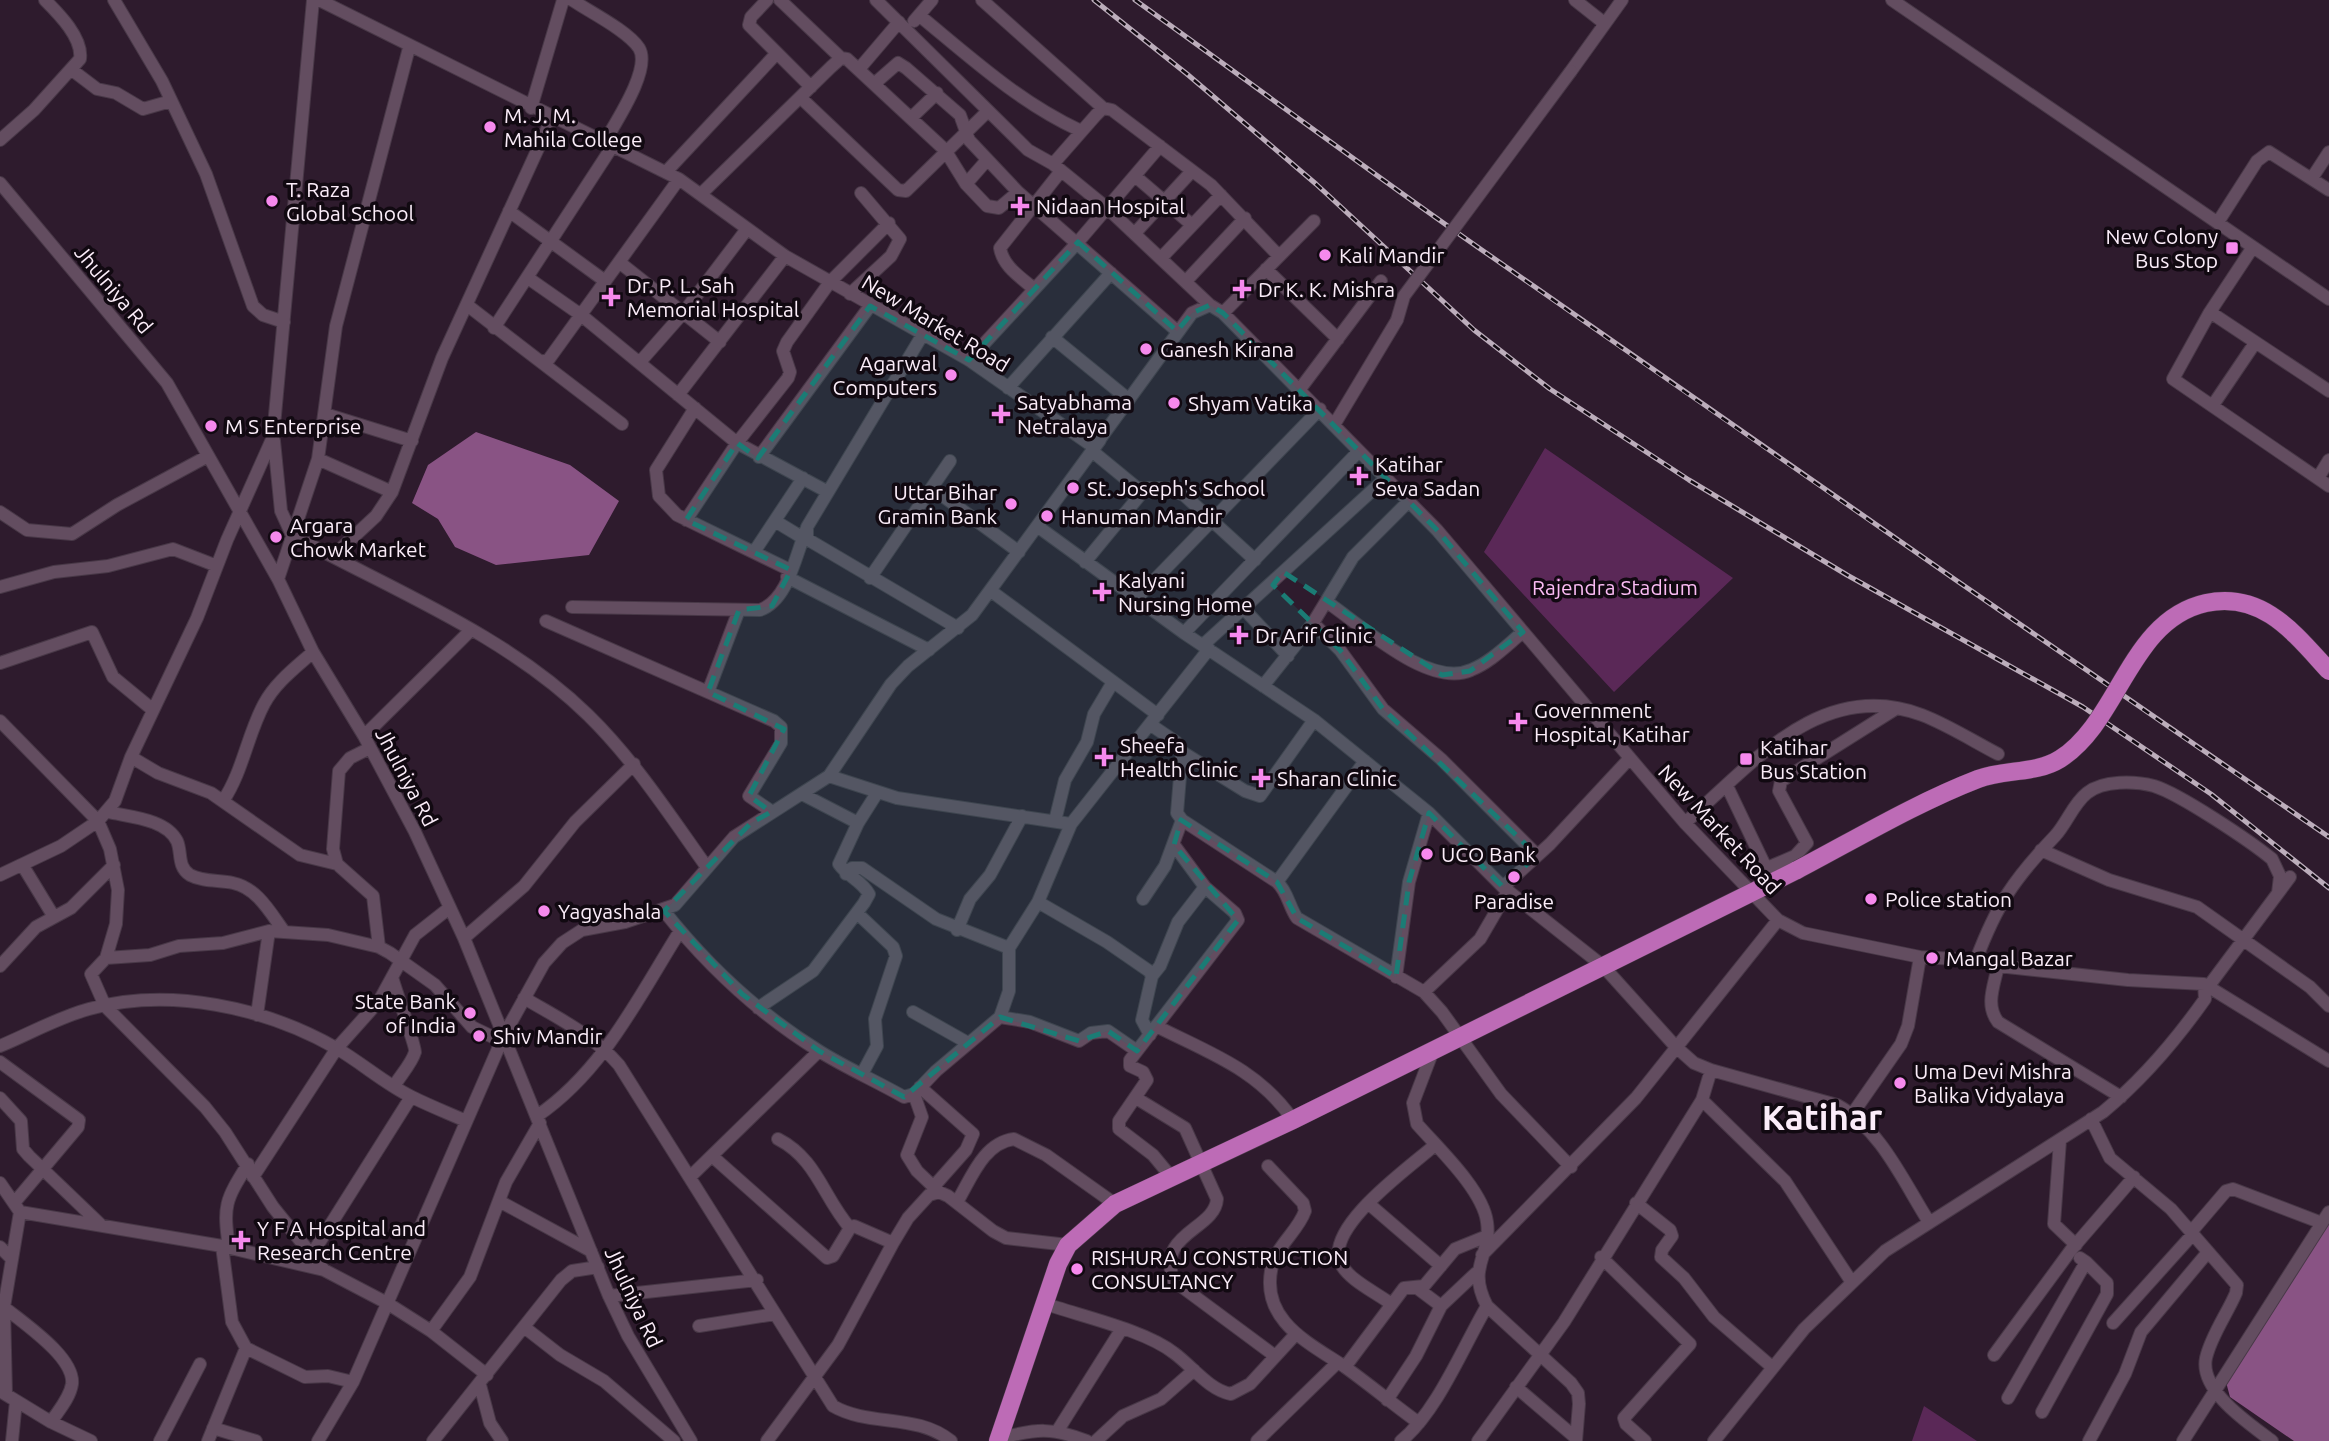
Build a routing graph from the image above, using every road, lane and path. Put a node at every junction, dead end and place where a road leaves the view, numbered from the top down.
1 (45, 0) edge
2 (114, 0) edge
3 (316, 0) edge
4 (563, 0) edge
5 (572, 0) edge
6 (780, 0) edge
7 (876, 0) edge
8 (932, 0) edge
9 (982, 0) edge
10 (1574, 0) edge
11 (1622, 0) edge
12 (1892, 0) edge
13 (762, 2) edge
14 (920, 16) junction
15 (1604, 23) junction
16 (903, 26) junction
17 (410, 48) junction
18 (778, 53) junction
19 (841, 58) junction
20 (859, 69) junction
21 (72, 70) junction
22 (874, 84) junction
23 (811, 87) junction
24 (937, 93) junction
25 (802, 98) junction
26 (171, 101) junction
27 (531, 108) junction
28 (1103, 108) junction
29 (988, 111) junction
30 (912, 117) junction
31 (552, 118) junction
32 (1079, 130) junction
33 (966, 133) junction
34 (0, 140) edge
35 (608, 145) junction
36 (1160, 146) junction
37 (945, 150) junction
38 (2329, 152) edge
39 (987, 160) junction
40 (1057, 167) junction
41 (1192, 171) junction
42 (666, 172) junction
43 (1135, 176) junction
44 (2312, 178) junction
45 (678, 179) junction
46 (0, 183) edge
47 (965, 184) junction
48 (2329, 190) edge
49 (1017, 192) junction
50 (702, 193) junction
51 (861, 193) dead end
52 (1221, 195) junction
53 (6, 199) edge
54 (1165, 200) junction
55 (1033, 203) junction
56 (1107, 208) junction
57 (509, 211) junction
58 (1245, 218) junction
59 (1314, 221) dead end
60 (2218, 222) junction
61 (889, 223) junction
62 (1192, 225) junction
63 (747, 229) junction
64 (1135, 233) junction
65 (552, 242) junction
66 (1078, 242) junction
67 (2253, 247) junction
68 (785, 256) junction
69 (1278, 256) junction
70 (1162, 257) junction
71 (619, 262) junction
72 (1266, 269) junction
73 (1111, 273) junction
74 (528, 278) junction
75 (1187, 280) junction
76 (604, 281) junction
77 (1381, 281) dead end
78 (830, 282) junction
79 (1033, 288) junction
80 (850, 294) junction
81 (2329, 299) edge
82 (467, 305) junction
83 (1210, 305) junction
84 (870, 306) junction
85 (684, 312) junction
86 (2210, 312) junction
87 (1223, 313) junction
88 (580, 315) junction
89 (284, 322) junction
90 (494, 328) junction
91 (1177, 331) junction
92 (923, 334) junction
93 (1052, 337) junction
94 (1338, 339) junction
95 (720, 342) junction
96 (2255, 344) junction
97 (969, 359) junction
98 (541, 362) junction
99 (640, 362) junction
100 (1007, 388) junction
101 (1300, 389) junction
102 (2329, 391) edge
103 (678, 395) junction
104 (1128, 399) junction
105 (2213, 405) junction
106 (695, 408) junction
107 (1320, 409) junction
108 (325, 414) junction
109 (622, 424) dead end
110 (1334, 425) junction
111 (273, 437) junction
112 (1100, 439) junction
113 (412, 441) junction
114 (737, 443) junction
115 (1092, 451) junction
116 (1359, 451) junction
117 (208, 456) junction
118 (759, 457) junction
119 (318, 459) junction
120 (2329, 460) edge
121 (950, 461) dead end
122 (803, 478) junction
123 (1385, 478) junction
124 (2318, 478) junction
125 (2329, 486) edge
126 (932, 488) junction
127 (1145, 489) junction
128 (392, 492) junction
129 (828, 492) junction
130 (1409, 501) junction
131 (0, 512) edge
132 (241, 515) junction
133 (686, 520) junction
134 (1212, 520) junction
135 (775, 522) junction
136 (1037, 526) junction
137 (805, 532) junction
138 (292, 534) junction
139 (754, 552) junction
140 (1019, 552) junction
141 (333, 556) junction
142 (1255, 560) junction
143 (1085, 562) junction
144 (217, 566) junction
145 (789, 574) junction
146 (870, 578) junction
147 (278, 579) junction
148 (0, 587) edge
149 (991, 591) junction
150 (1137, 598) junction
151 (1327, 602) junction
152 (572, 607) dead end
153 (1243, 608) junction
154 (739, 610) junction
155 (546, 621) dead end
156 (1313, 623) junction
157 (958, 628) junction
158 (471, 629) junction
159 (1523, 632) junction
160 (1184, 633) junction
161 (1206, 647) junction
162 (929, 650) junction
163 (313, 652) junction
164 (1288, 656) junction
165 (0, 663) edge
166 (2329, 671) edge
167 (1113, 682) junction
168 (1263, 686) junction
169 (708, 692) junction
170 (1898, 708) junction
171 (153, 710) junction
172 (1154, 720) junction
173 (1314, 720) junction
174 (0, 721) edge
175 (367, 742) junction
176 (1182, 752) junction
177 (1998, 754) dead end
178 (131, 757) junction
179 (1630, 758) junction
180 (1364, 761) junction
181 (634, 764) junction
182 (829, 776) junction
183 (1727, 786) junction
184 (877, 793) junction
185 (802, 794) junction
186 (223, 801) junction
187 (771, 811) junction
188 (108, 812) junction
189 (1429, 813) junction
190 (1022, 816) junction
191 (1182, 820) junction
192 (98, 821) junction
193 (1055, 821) junction
194 (858, 823) junction
195 (1685, 823) junction
196 (1071, 824) junction
197 (1174, 845) junction
198 (2041, 850) junction
199 (1537, 855) junction
200 (114, 864) junction
201 (337, 864) junction
202 (23, 866) junction
203 (706, 866) junction
204 (846, 874) junction
205 (1769, 874) junction
206 (0, 875) edge
207 (2290, 877) dead end
208 (1277, 883) junction
209 (1205, 887) junction
210 (1506, 889) junction
211 (1752, 892) junction
212 (2278, 893) junction
213 (1143, 898) dead end
214 (1038, 902) junction
215 (448, 909) junction
216 (664, 911) junction
217 (857, 913) junction
218 (54, 917) junction
219 (1778, 920) junction
220 (284, 930) junction
221 (957, 930) junction
222 (269, 931) junction
223 (680, 931) junction
224 (464, 938) junction
225 (2244, 940) junction
226 (379, 947) junction
227 (1009, 948) junction
228 (1920, 957) junction
229 (106, 958) junction
230 (399, 959) junction
231 (1976, 960) junction
232 (0, 966) edge
233 (1603, 966) junction
234 (1998, 966) junction
235 (392, 976) junction
236 (1152, 976) junction
237 (1396, 976) junction
238 (2206, 985) junction
239 (1424, 992) junction
240 (524, 998) junction
241 (105, 1006) junction
242 (2329, 1006) edge
243 (758, 1008) junction
244 (913, 1012) dead end
245 (257, 1015) junction
246 (1000, 1017) junction
247 (1153, 1030) junction
248 (1459, 1035) junction
249 (502, 1038) junction
250 (968, 1043) junction
251 (0, 1046) edge
252 (1676, 1047) junction
253 (337, 1048) junction
254 (1434, 1048) junction
255 (606, 1050) junction
256 (818, 1051) junction
257 (1138, 1051) junction
258 (2329, 1061) edge
259 (0, 1062) edge
260 (1711, 1070) junction
261 (862, 1074) junction
262 (394, 1086) junction
263 (917, 1091) junction
264 (411, 1097) junction
265 (2121, 1097) junction
266 (0, 1098) edge
267 (1136, 1098) junction
268 (1702, 1100) junction
269 (1853, 1113) junction
270 (2091, 1119) junction
271 (538, 1120) junction
272 (1293, 1120) junction
273 (466, 1121) junction
274 (778, 1139) dead end
275 (2060, 1140) junction
276 (1435, 1145) junction
277 (712, 1156) junction
278 (1201, 1164) junction
279 (1268, 1166) dead end
280 (1571, 1167) junction
281 (43, 1168) junction
282 (251, 1171) junction
283 (691, 1176) junction
284 (2134, 1177) junction
285 (1172, 1178) junction
286 (0, 1183) edge
287 (937, 1188) junction
288 (499, 1200) junction
289 (957, 1202) junction
290 (1369, 1203) junction
291 (1636, 1203) junction
292 (1115, 1204) junction
293 (17, 1208) junction
294 (2329, 1212) edge
295 (1929, 1222) junction
296 (2322, 1223) junction
297 (100, 1224) junction
298 (850, 1228) junction
299 (2192, 1233) junction
300 (1487, 1236) junction
301 (892, 1243) junction
302 (1068, 1245) junction
303 (0, 1247) edge
304 (225, 1247) junction
305 (2073, 1248) junction
306 (591, 1251) junction
307 (2208, 1252) junction
308 (312, 1254) junction
309 (1482, 1255) junction
310 (1601, 1257) junction
311 (2086, 1262) junction
312 (6, 1265) edge
313 (1441, 1266) junction
314 (598, 1267) junction
315 (324, 1270) junction
316 (1476, 1273) junction
317 (757, 1280) junction
318 (1852, 1282) junction
319 (1417, 1288) junction
320 (609, 1296) junction
321 (3, 1297) edge
322 (387, 1303) junction
323 (1043, 1303) junction
324 (1390, 1303) junction
325 (1441, 1306) junction
326 (1487, 1306) junction
327 (775, 1314) junction
328 (2113, 1323) dead end
329 (699, 1326) dead end
330 (524, 1327) junction
331 (1121, 1330) junction
332 (431, 1332) junction
333 (1295, 1335) junction
334 (246, 1348) junction
335 (1541, 1355) junction
336 (1994, 1355) dead end
337 (1275, 1356) junction
338 (200, 1364) dead end
339 (1341, 1365) junction
340 (1772, 1367) junction
341 (1194, 1370) junction
342 (813, 1377) junction
343 (483, 1380) junction
344 (353, 1382) junction
345 (1516, 1387) junction
346 (2217, 1391) junction
347 (7, 1395) edge
348 (2008, 1398) dead end
349 (1388, 1400) junction
350 (2042, 1412) dead end
351 (51, 1422) junction
352 (1419, 1423) junction
353 (213, 1428) junction
354 (1058, 1430) junction
355 (1409, 1438) edge
356 (999, 1439) edge
357 (1262, 1440) edge
358 (1576, 1440) edge
359 (12, 1441) edge
360 (91, 1441) edge
361 (160, 1441) edge
362 (208, 1441) edge
363 (256, 1441) edge
364 (318, 1441) edge
365 (433, 1441) edge
366 (502, 1441) edge
367 (674, 1441) edge
368 (691, 1441) edge
369 (767, 1441) edge
370 (951, 1441) edge
371 (1087, 1441) edge
372 (1096, 1441) edge
373 (1478, 1441) edge
374 (1645, 1441) edge
375 (1714, 1441) edge
376 (2089, 1441) edge
377 (2183, 1441) edge
378 (2272, 1441) edge

1 - 21 street
2 - 26 street
3 - 17 street, New Market Road
3 - 89 street
4 - 27 street
5 - 35 street
6 - 19 street
7 - 16 street, New Market Road
8 - 14 street
9 - 28 street
10 - 15 street
11 - 15 street
12 - 60 street
13 - 18 street
14 - 16 street
14 - 32 street
15 - 110 street, bridge
16 - 20 street
16 - 29 street, New Market Road
17 - 27 street, New Market Road
17 - 108 street
18 - 23 street
18 - 42 street
19 - 20 street
19 - 23 street
20 - 22 street
21 - 26 street
21 - 34 street
22 - 24 street
22 - 30 street
23 - 25 street
24 - 30 street
24 - 33 street
25 - 37 street
25 - 50 street
26 - 89 street
27 - 31 street, New Market Road
28 - 32 street
28 - 36 street
29 - 33 street
29 - 40 street, New Market Road
30 - 37 street
31 - 35 street, New Market Road
31 - 57 street
32 - 40 street
33 - 37 street
33 - 39 street
35 - 42 street, New Market Road
35 - 65 street
36 - 41 street
36 - 43 street
37 - 47 street
38 - 44 street
39 - 47 street
39 - 49 street
40 - 55 street
40 - 56 street, New Market Road
41 - 52 street
41 - 54 street
42 - 45 street, New Market Road
43 - 54 street
43 - 56 street
44 - 48 street
44 - 60 street
45 - 50 street, New Market Road
45 - 71 street
46 - 53 street, Jhulniya Rd
47 - 49 street
49 - 55 street
50 - 63 street, New Market Road
51 - 61 street
52 - 58 street
52 - 62 street
53 - 117 street, Jhulniya Rd
54 - 62 street
54 - 64 street
55 - 66 street
55 - 79 street
56 - 64 street, New Market Road
56 - 66 street
57 - 65 street
57 - 82 street
58 - 69 street
58 - 75 street
59 - 69 street
60 - 67 street
61 - 78 street
61 - 80 street
62 - 70 street
63 - 68 street, New Market Road
63 - 85 street
64 - 70 street, New Market Road
65 - 74 street
65 - 76 street
66 - 73 street
66 - 79 street
67 - 81 street
67 - 86 street
68 - 78 street, New Market Road
68 - 95 street
69 - 72 street
70 - 75 street, New Market Road
71 - 76 street
71 - 85 street
72 - 87 street
72 - 94 street
73 - 91 street
73 - 93 street
74 - 88 street
74 - 90 street
75 - 83 street, New Market Road
76 - 88 street
77 - 94 street
78 - 80 street, New Market Road
78 - 114 street
79 - 97 street
80 - 84 street, New Market Road
82 - 90 street
82 - 113 street
83 - 87 street, New Market Road
83 - 91 street
84 - 92 street, New Market Road
84 - 118 street
85 - 95 street
85 - 99 street
86 - 96 street
86 - 105 street
87 - 101 street, New Market Road
88 - 98 street
88 - 99 street
89 - 111 street
90 - 98 street
91 - 104 street
92 - 97 street, New Market Road
92 - 129 street
93 - 100 street
93 - 104 street
94 - 101 street
95 - 103 street
96 - 102 street
96 - 105 street
97 - 100 street, New Market Road
98 - 109 street
99 - 103 street
100 - 112 street, New Market Road
101 - 107 street, New Market Road
103 - 106 street
104 - 112 street
105 - 124 street
106 - 114 street
106 - 133 street
107 - 110 street, New Market Road
107 - 134 street
108 - 113 street
108 - 119 street
110 - 116 street, New Market Road
111 - 132 street
111 - 138 street
112 - 115 street
113 - 128 street
114 - 118 street
114 - 133 street
115 - 127 street
115 - 136 street
116 - 123 street, New Market Road
116 - 142 street
117 - 131 street
117 - 132 street, Jhulniya Rd
118 - 122 street
119 - 128 street
119 - 138 street
120 - 124 street
121 - 126 street
122 - 129 street
122 - 135 street
123 - 130 street, New Market Road
123 - 153 street
124 - 125 street
126 - 140 street
126 - 146 street
127 - 134 street
127 - 143 street
128 - 141 street
129 - 137 street
130 - 151 street
130 - 159 street, New Market Road
132 - 144 street
132 - 147 street, Jhulniya Rd
133 - 139 street
134 - 142 street
134 - 150 street
135 - 137 street
135 - 139 street
136 - 140 street
136 - 143 street
137 - 145 street
137 - 146 street
138 - 141 street
138 - 147 street
139 - 145 street
140 - 149 street
141 - 158 street
142 - 160 street
143 - 150 street
144 - 148 street
144 - 171 street
145 - 154 street
145 - 162 street
146 - 157 street
147 - 163 street, Jhulniya Rd
149 - 157 street
149 - 167 street
150 - 160 street
151 - 156 street
151 - 159 street
152 - 154 street
153 - 161 street
153 - 164 street
154 - 169 street
155 - 169 street
156 - 164 street
156 - 199 street
157 - 162 street
158 - 175 street
158 - 181 street
159 - 179 street, New Market Road
160 - 161 street
161 - 168 street
161 - 172 street
162 - 182 street
163 - 175 street, Jhulniya Rd
163 - 186 street
164 - 168 street
165 - 171 street
166 - 205 highway, bridge
167 - 172 street
167 - 193 street
168 - 173 street
169 - 187 street
170 - 177 street
170 - 183 street
170 - 205 street
171 - 178 street
172 - 176 street
172 - 196 street
173 - 176 street
173 - 180 street
174 - 192 street
175 - 201 street
175 - 215 street, Jhulniya Rd
176 - 191 street
178 - 186 street
178 - 188 street
179 - 195 street, New Market Road
179 - 199 street
180 - 189 street
180 - 208 street
181 - 203 street
181 - 224 street
182 - 184 street
182 - 185 street
183 - 195 street
183 - 205 street
184 - 190 street
184 - 194 street
185 - 187 street
185 - 194 street
186 - 201 street
187 - 203 street
188 - 192 street
188 - 220 street
189 - 210 street
189 - 237 street
190 - 193 street
190 - 221 street
191 - 197 street
191 - 208 street
192 - 200 street
192 - 202 street
193 - 196 street
194 - 204 street
195 - 211 street, New Market Road
196 - 214 street
197 - 209 street
197 - 213 street
198 - 212 street
198 - 225 street
198 - 231 street
199 - 210 street
200 - 218 street
200 - 229 street
201 - 226 street
202 - 206 street
202 - 218 street
203 - 216 street
204 - 217 street
204 - 221 street
205 - 211 highway
207 - 212 street
208 - 237 street
209 - 236 street
209 - 247 street
210 - 233 street
210 - 239 street
211 - 219 street, New Market Road
211 - 233 highway
212 - 225 street
214 - 227 street
214 - 236 street
215 - 224 street, Jhulniya Rd
215 - 230 street
216 - 223 street
216 - 240 street
217 - 243 street
217 - 261 street
218 - 232 street
219 - 228 street, New Market Road
219 - 252 street
220 - 222 street
220 - 226 street
221 - 227 street
222 - 229 street
222 - 245 street
223 - 243 street
223 - 255 street
224 - 249 street, Jhulniya Rd
225 - 238 street
225 - 242 street
226 - 230 street
227 - 246 street
228 - 231 street, New Market Road
228 - 269 street
229 - 241 street
230 - 235 street
230 - 249 street
231 - 234 street, New Market Road
233 - 248 highway
233 - 252 street
234 - 238 street, New Market Road
234 - 265 street
235 - 253 street
235 - 262 street
236 - 247 street
237 - 239 street
238 - 258 street
238 - 265 street
239 - 248 street
240 - 249 street
240 - 255 street
241 - 245 street
241 - 251 street
241 - 282 street
243 - 256 street
244 - 250 street
245 - 253 street
246 - 250 street
246 - 257 street
247 - 257 street
247 - 272 street
248 - 254 highway
248 - 280 street
249 - 271 street, Jhulniya Rd
249 - 273 street
250 - 263 street
252 - 260 street
252 - 280 street
253 - 262 street
253 - 282 street
254 - 272 highway
254 - 276 street
255 - 271 street
255 - 283 street
256 - 261 street
256 - 277 street
257 - 267 street
259 - 281 street
260 - 268 street
260 - 269 street
261 - 263 street
262 - 264 street
263 - 287 street
263 - 287 street
264 - 273 street
264 - 308 street
265 - 270 street
266 - 281 street
267 - 278 street
267 - 285 street
268 - 291 street
268 - 318 street
269 - 295 street
270 - 275 street
270 - 284 street
271 - 288 street
271 - 306 street, Jhulniya Rd
272 - 278 highway
273 - 322 street
274 - 298 street
275 - 295 street
275 - 305 street
276 - 290 street
276 - 300 street
277 - 283 street
277 - 298 street
278 - 285 highway
278 - 337 street
279 - 333 street
280 - 309 street
281 - 293 street
281 - 297 street
282 - 304 street
282 - 308 street
283 - 317 street
284 - 299 street
284 - 305 street
285 - 292 highway
286 - 293 street
287 - 289 street
287 - 301 street
288 - 306 street
288 - 332 street
289 - 292 street
289 - 302 street
290 - 313 street
290 - 324 street
291 - 310 street
291 - 340 street
292 - 302 highway
293 - 297 street
293 - 312 street
294 - 296 street
295 - 318 street
296 - 299 street
296 - 346 street
297 - 304 street
298 - 301 street
299 - 307 street
299 - 328 street
300 - 309 street
300 - 313 street
301 - 342 street
302 - 323 highway
303 - 312 street
304 - 315 street
304 - 334 street
305 - 311 street
305 - 336 street
306 - 314 street, Jhulniya Rd
307 - 346 street
307 - 376 street
308 - 315 street
309 - 316 street
310 - 335 street
310 - 374 street
311 - 348 street
311 - 350 street
312 - 321 street
313 - 319 street
314 - 320 street, Jhulniya Rd
314 - 330 street
315 - 322 street
316 - 325 street
316 - 326 street
317 - 320 street
317 - 327 street
318 - 340 street
319 - 324 street
319 - 325 street
320 - 368 street, Jhulniya Rd
321 - 347 street
321 - 351 street
322 - 332 street
322 - 344 street
323 - 331 street
323 - 356 highway
324 - 339 street
325 - 349 street
326 - 335 street
326 - 352 street
327 - 329 street
327 - 342 street
330 - 343 street
330 - 367 street
331 - 341 street
331 - 354 street
332 - 343 street
333 - 337 street
333 - 339 street
334 - 344 street
334 - 353 street
335 - 345 street
335 - 358 street
337 - 341 street
338 - 361 street
339 - 349 street
339 - 357 street
340 - 375 street
341 - 372 street
342 - 369 street
342 - 370 street
343 - 365 street
343 - 366 street
344 - 364 street
345 - 358 street
345 - 373 street
346 - 377 street
346 - 378 street
347 - 351 street
347 - 359 street
349 - 352 street
351 - 360 street
352 - 355 street
353 - 362 street
353 - 363 street
354 - 356 street
354 - 371 street

